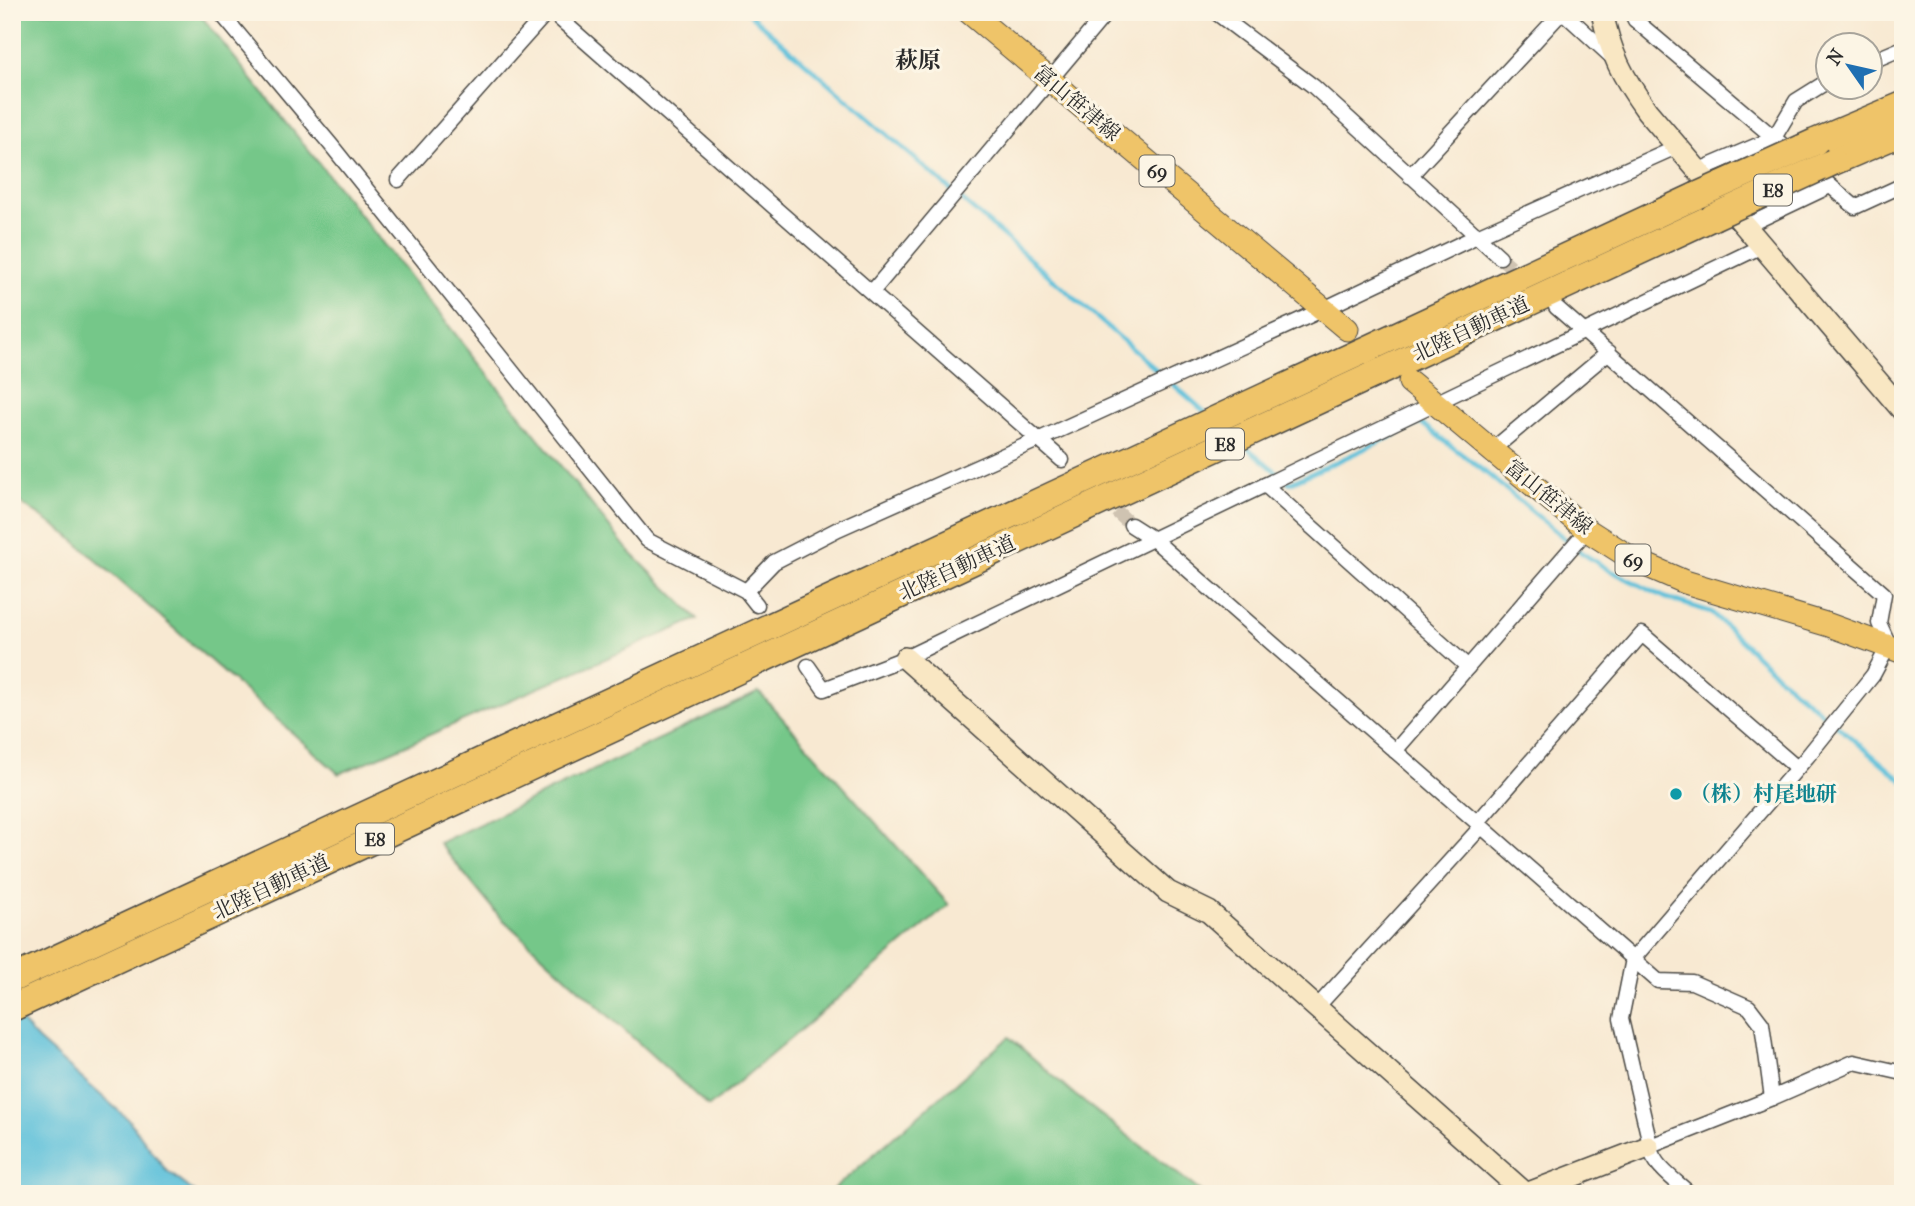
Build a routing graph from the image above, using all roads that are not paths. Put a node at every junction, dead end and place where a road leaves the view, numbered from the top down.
1 (220, 12) edge
2 (550, 12) edge
3 (969, 12) edge
4 (1107, 12) edge
5 (1215, 12) edge
6 (1562, 12) edge
7 (1602, 12) edge
8 (1632, 12) edge
9 (1903, 48) edge
10 (1884, 56) edge
11 (1614, 59) junction
12 (1050, 81) junction
13 (1814, 89) edge
14 (1903, 105) edge
15 (1903, 132) edge
16 (1774, 138) junction
17 (1676, 147) junction
18 (1831, 174) junction
19 (1410, 176) junction
20 (398, 180) dead end
21 (1697, 184) junction
22 (1903, 185) edge
23 (1746, 226) junction
24 (1477, 236) junction
25 (1762, 246) junction
26 (1500, 257) tunnel mouth
27 (872, 292) junction
28 (1556, 307) dead end
29 (1323, 310) junction
30 (1347, 329) dead end
31 (1586, 332) junction
32 (1609, 352) junction
33 (1410, 383) dead end
34 (1435, 403) junction
35 (1903, 411) edge
36 (1040, 439) junction
37 (1492, 450) junction
38 (1062, 460) dead end
39 (1265, 485) junction
40 (1131, 525) tunnel mouth
41 (1587, 530) junction
42 (1153, 539) junction
43 (746, 591) junction
44 (757, 605) dead end
45 (1896, 648) edge
46 (905, 658) junction
47 (808, 666) dead end
48 (1468, 667) junction
49 (1395, 751) junction
50 (1797, 768) junction
51 (1479, 825) junction
52 (1633, 959) junction
53 (12, 979) edge
54 (12, 1008) edge
55 (1316, 1008) junction
56 (1903, 1073) edge
57 (1772, 1098) junction
58 (1648, 1147) junction
59 (1519, 1192) edge
60 (1690, 1194) edge

1 - 43 street
2 - 20 street
2 - 27 street
3 - 12 main road, 富山笹津線 / 69
4 - 12 street
5 - 19 street
6 - 11 street
6 - 19 street
7 - 11 street
8 - 16 street
9 - 10 street
11 - 17 street
12 - 27 street
12 - 29 main road, 富山笹津線 / 69
13 - 16 street
14 - 21 highway, 北陸自動車道 / E8, bridge
15 - 18 highway, 北陸自動車道 / E8
16 - 18 street
16 - 21 street
17 - 21 street
17 - 24 street
18 - 22 street
18 - 23 street
18 - 54 highway, 北陸自動車道 / E8, bridge
19 - 24 street
21 - 23 street
21 - 53 highway, 北陸自動車道 / E8
23 - 25 street
24 - 26 street
24 - 29 street
25 - 31 street
25 - 35 street
27 - 36 street
28 - 31 street
29 - 30 main road, 富山笹津線 / 69
29 - 36 street
31 - 32 street
31 - 34 street
32 - 37 street
32 - 45 street
33 - 34 main road, 富山笹津線 / 69
34 - 37 main road, 富山笹津線 / 69
34 - 39 street
36 - 38 street
36 - 43 street
37 - 41 main road, 富山笹津線 / 69
39 - 42 street
39 - 48 street
40 - 42 street
41 - 45 main road, 富山笹津線 / 69
41 - 48 street
42 - 46 street
42 - 49 street
43 - 44 street
45 - 50 street
46 - 47 street
46 - 55 street
48 - 49 street
49 - 51 street
50 - 51 street
50 - 52 street
51 - 52 street
51 - 55 street
52 - 57 street
52 - 58 street
55 - 59 street
56 - 57 street
57 - 58 street
58 - 59 street
58 - 60 street

